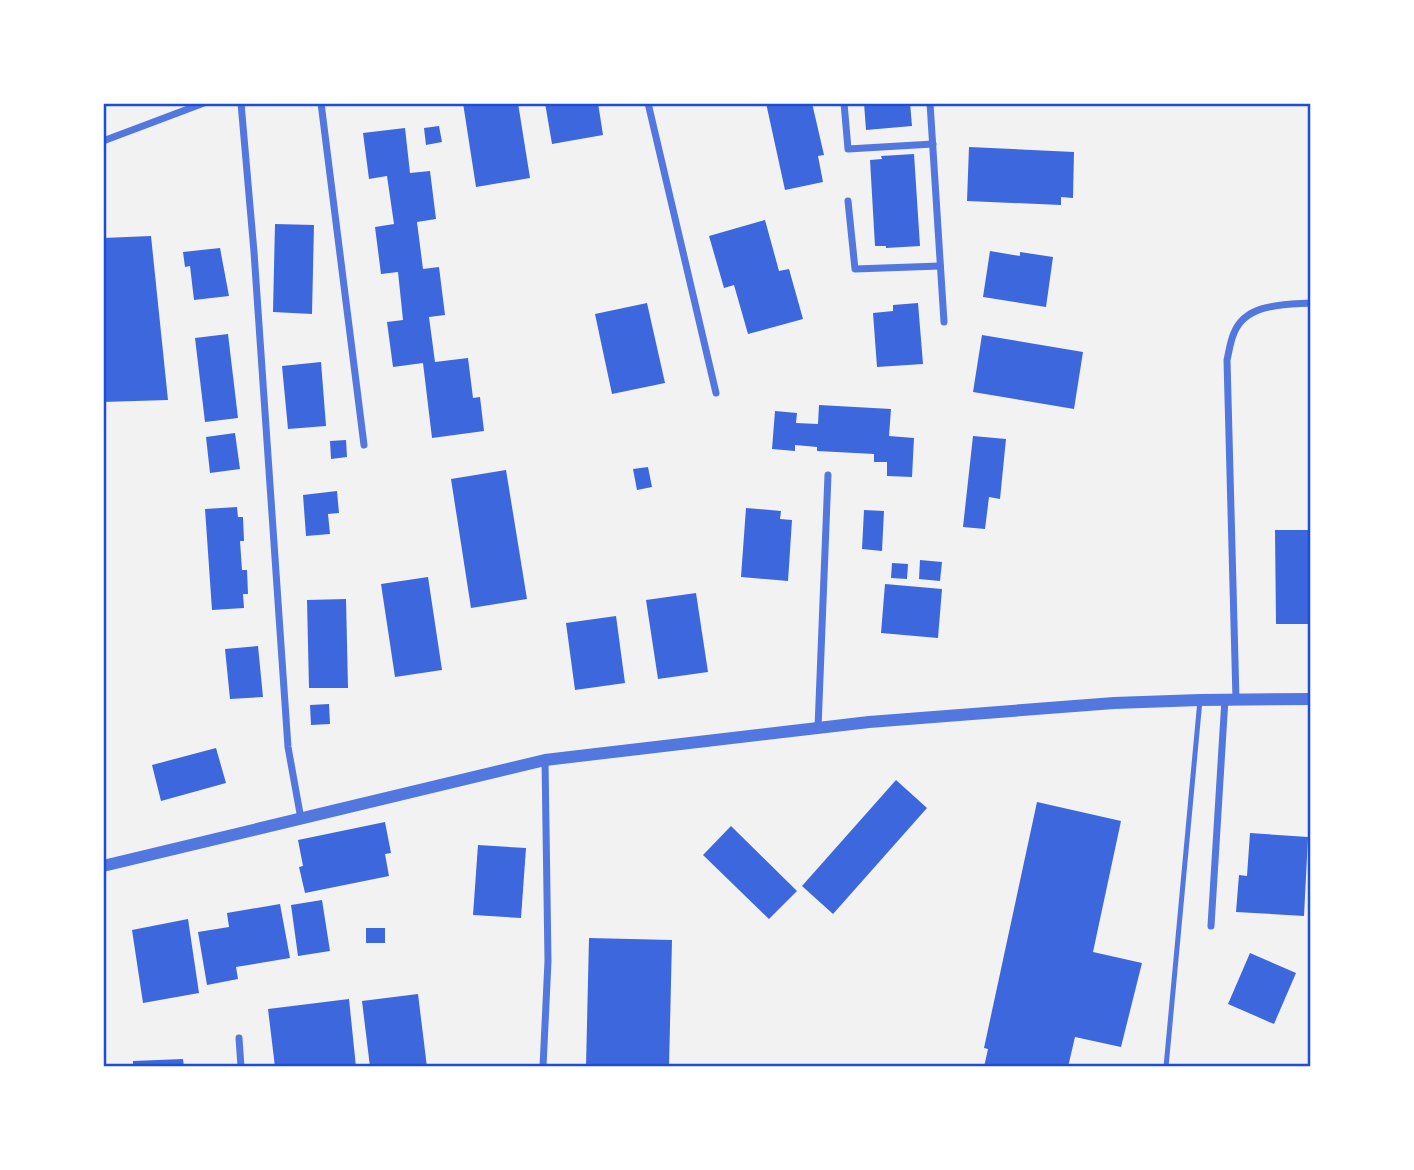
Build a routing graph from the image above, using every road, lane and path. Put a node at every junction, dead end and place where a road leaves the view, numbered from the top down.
1 (204, 103) edge
2 (240, 103) edge
3 (320, 103) edge
4 (648, 103) edge
5 (844, 103) edge
6 (930, 103) edge
7 (103, 141) edge
8 (933, 144) junction
9 (848, 201) dead end
10 (940, 266) junction
11 (1311, 303) edge
12 (944, 322) dead end
13 (716, 393) dead end
14 (364, 445) dead end
15 (828, 475) dead end
16 (1230, 699) junction
17 (1311, 699) edge
18 (1200, 700) junction
19 (818, 728) junction
20 (545, 761) junction
21 (301, 819) junction
22 (103, 866) edge
23 (1211, 926) dead end
24 (239, 1038) dead end
25 (241, 1067) edge
26 (543, 1067) edge
27 (1166, 1067) edge

1 - 7 street
2 - 21 street
3 - 14 street
4 - 13 street
5 - 8 street
6 - 8 street
8 - 10 street
9 - 10 street
10 - 12 street
11 - 16 street
15 - 19 street
16 - 17 street
16 - 18 street
16 - 23 street
18 - 19 street
18 - 27 lane
19 - 20 street
20 - 21 street
20 - 26 street
21 - 22 street
24 - 25 street

